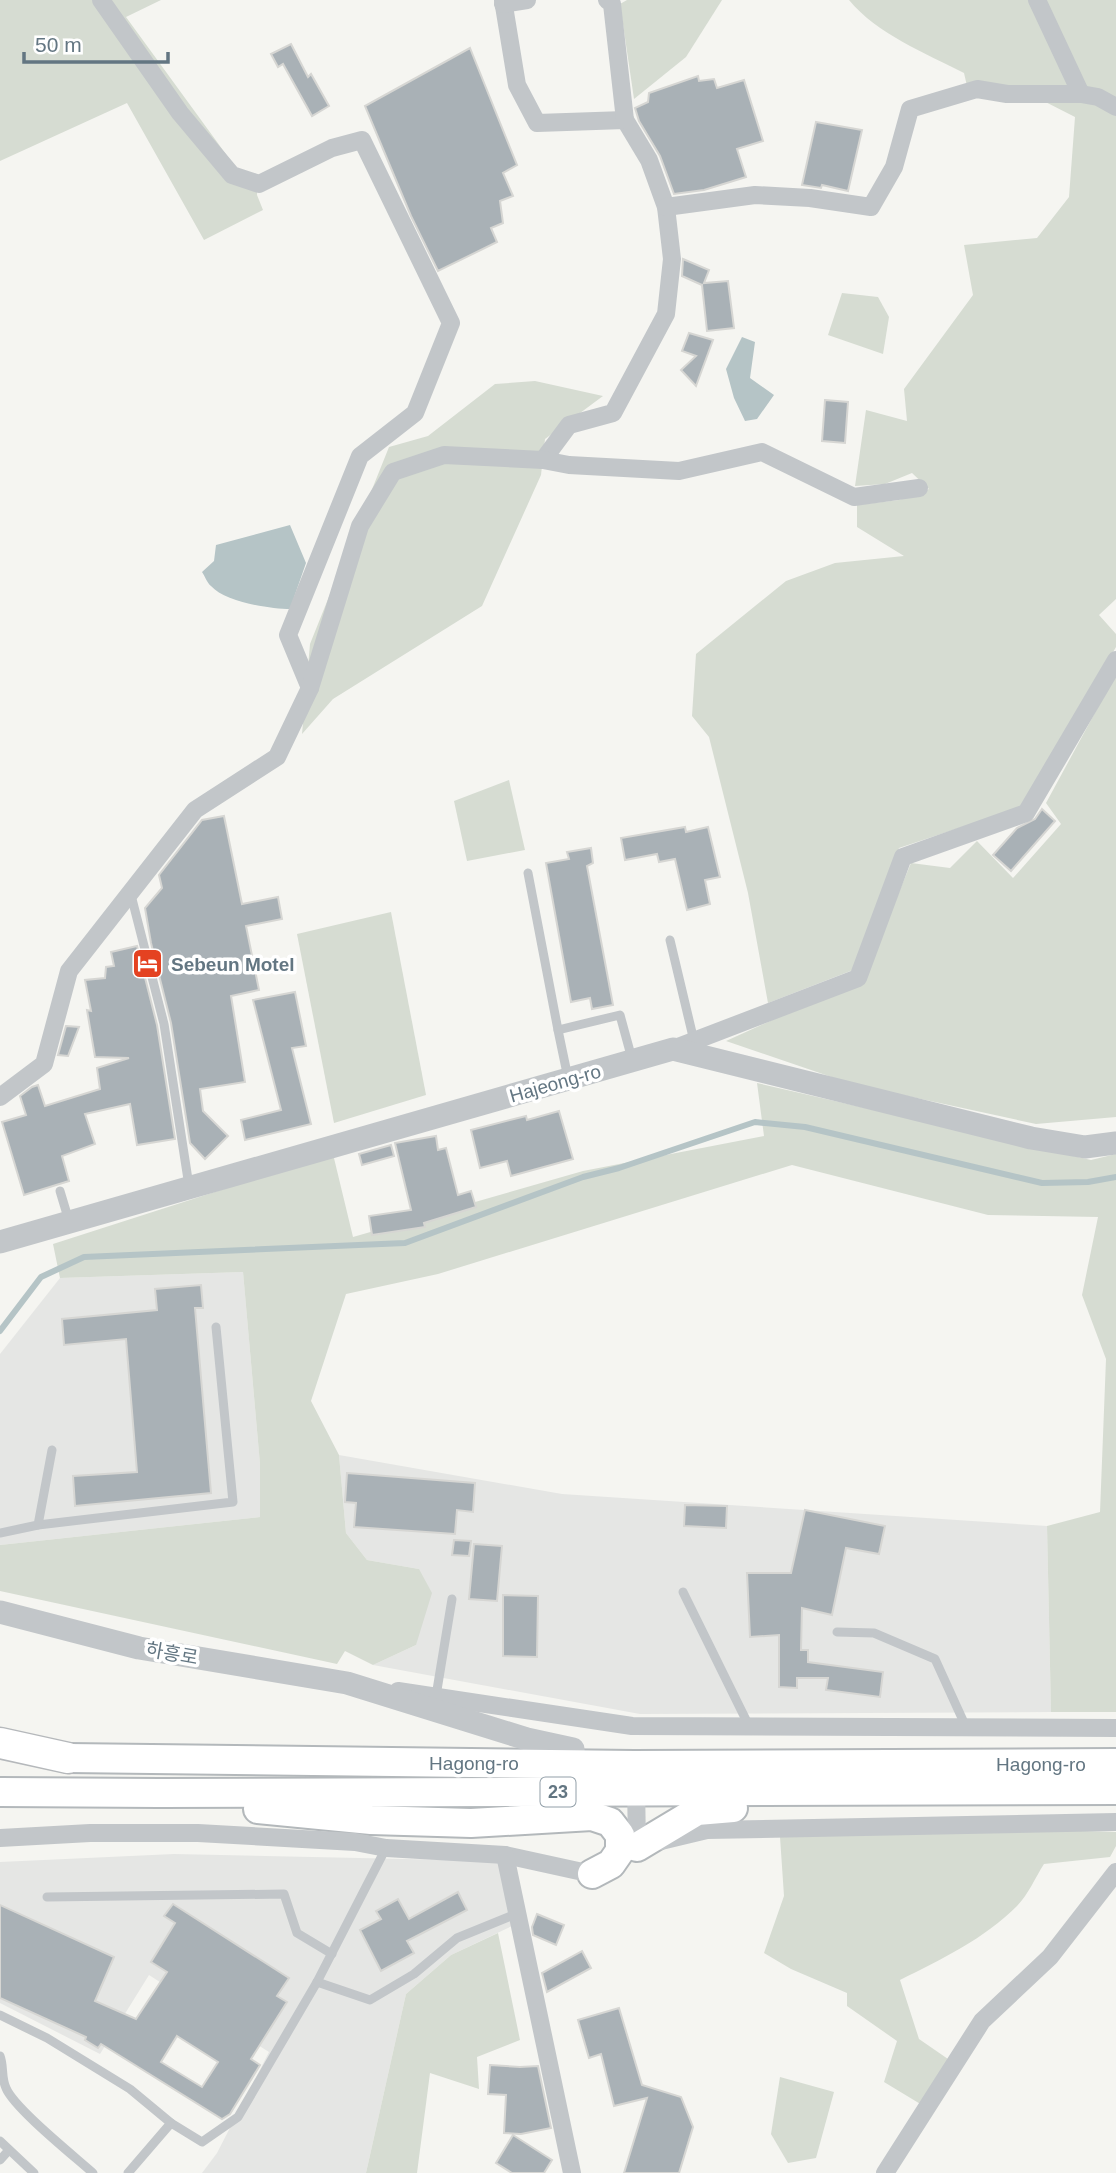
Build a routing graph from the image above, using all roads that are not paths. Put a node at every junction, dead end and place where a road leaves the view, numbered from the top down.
1 (101, 0) edge
2 (527, 0) edge
3 (607, 0) edge
4 (1037, 0) edge
5 (503, 2) edge
6 (1081, 94) junction
7 (1116, 107) edge
8 (625, 120) junction
9 (666, 207) junction
10 (543, 460) junction
11 (919, 488) dead end
12 (1116, 660) edge
13 (310, 688) junction
14 (528, 873) dead end
15 (130, 892) junction
16 (670, 940) dead end
17 (558, 1030) junction
18 (684, 1045) junction
19 (632, 1061) junction
20 (569, 1079) junction
21 (0, 1097) edge
22 (1116, 1143) edge
23 (189, 1188) junction
24 (60, 1191) dead end
25 (69, 1223) junction
26 (0, 1242) edge
27 (216, 1327) dead end
28 (52, 1450) dead end
29 (38, 1525) junction
30 (0, 1533) edge
31 (683, 1592) dead end
32 (452, 1598) dead end
33 (0, 1612) edge
34 (837, 1632) dead end
35 (347, 1683) junction
36 (436, 1696) junction
37 (749, 1726) junction
38 (966, 1727) junction
39 (1116, 1728) edge
40 (0, 1743) edge
41 (68, 1758) junction
42 (0, 1759) edge
43 (1116, 1763) edge
44 (574, 1764) junction
45 (635, 1779) junction
46 (1116, 1790) edge
47 (0, 1792) edge
48 (895, 1792) junction
49 (70, 1793) junction
50 (1116, 1822) edge
51 (0, 1838) edge
52 (637, 1847) junction
53 (386, 1848) junction
54 (505, 1855) junction
55 (1116, 1872) edge
56 (592, 1874) junction
57 (47, 1897) dead end
58 (519, 1913) junction
59 (332, 1954) junction
60 (317, 1982) junction
61 (0, 2015) edge
62 (0, 2056) edge
63 (3, 2091) edge
64 (171, 2123) junction
65 (0, 2141) edge
66 (9, 2150) junction
67 (0, 2160) edge
68 (34, 2173) edge
69 (93, 2173) edge
70 (128, 2173) edge
71 (572, 2173) edge
72 (885, 2173) edge

1 - 13 street
2 - 5 street
3 - 8 street
4 - 6 street
5 - 8 street
6 - 7 street
6 - 9 street
8 - 9 street
9 - 10 street
10 - 11 street
10 - 13 street
12 - 18 street
13 - 15 street
14 - 17 lane
15 - 21 street
15 - 23 lane
16 - 18 lane
17 - 19 lane
17 - 20 lane
18 - 19 street, Hajeong-ro
18 - 22 street, Hajeong-ro
19 - 20 street, Hajeong-ro
20 - 23 street, Hajeong-ro
23 - 25 street, Hajeong-ro
24 - 25 lane
25 - 26 street, Hajeong-ro
27 - 29 lane
28 - 29 lane
29 - 30 lane
31 - 37 lane
32 - 36 lane
33 - 35 street, 하흥로
34 - 38 lane
35 - 36 street
35 - 44 street, 하흥로
36 - 37 street
37 - 38 street
38 - 39 street
40 - 41 highway, 23
41 - 42 street, Hagong-ro
41 - 44 main road, Hagong-ro / 23
43 - 45 main road, Hagong-ro / 23
44 - 45 main road, Hagong-ro / 23
45 - 48 main road, Hagong-ro / 23
45 - 49 main road, Hagong-ro / 23
45 - 52 street
46 - 48 main road, Hagong-ro / 23
47 - 49 main road, Hagong-ro / 23
48 - 52 main road
49 - 56 main road
50 - 52 street
51 - 53 street
52 - 56 street
53 - 54 street
53 - 59 lane
54 - 56 street
54 - 58 street
55 - 72 street
57 - 59 lane
58 - 60 lane
58 - 71 street
59 - 60 lane
60 - 64 lane
61 - 64 lane
62 - 63 lane
63 - 69 lane
64 - 70 lane
65 - 66 lane
66 - 67 lane
66 - 68 lane

